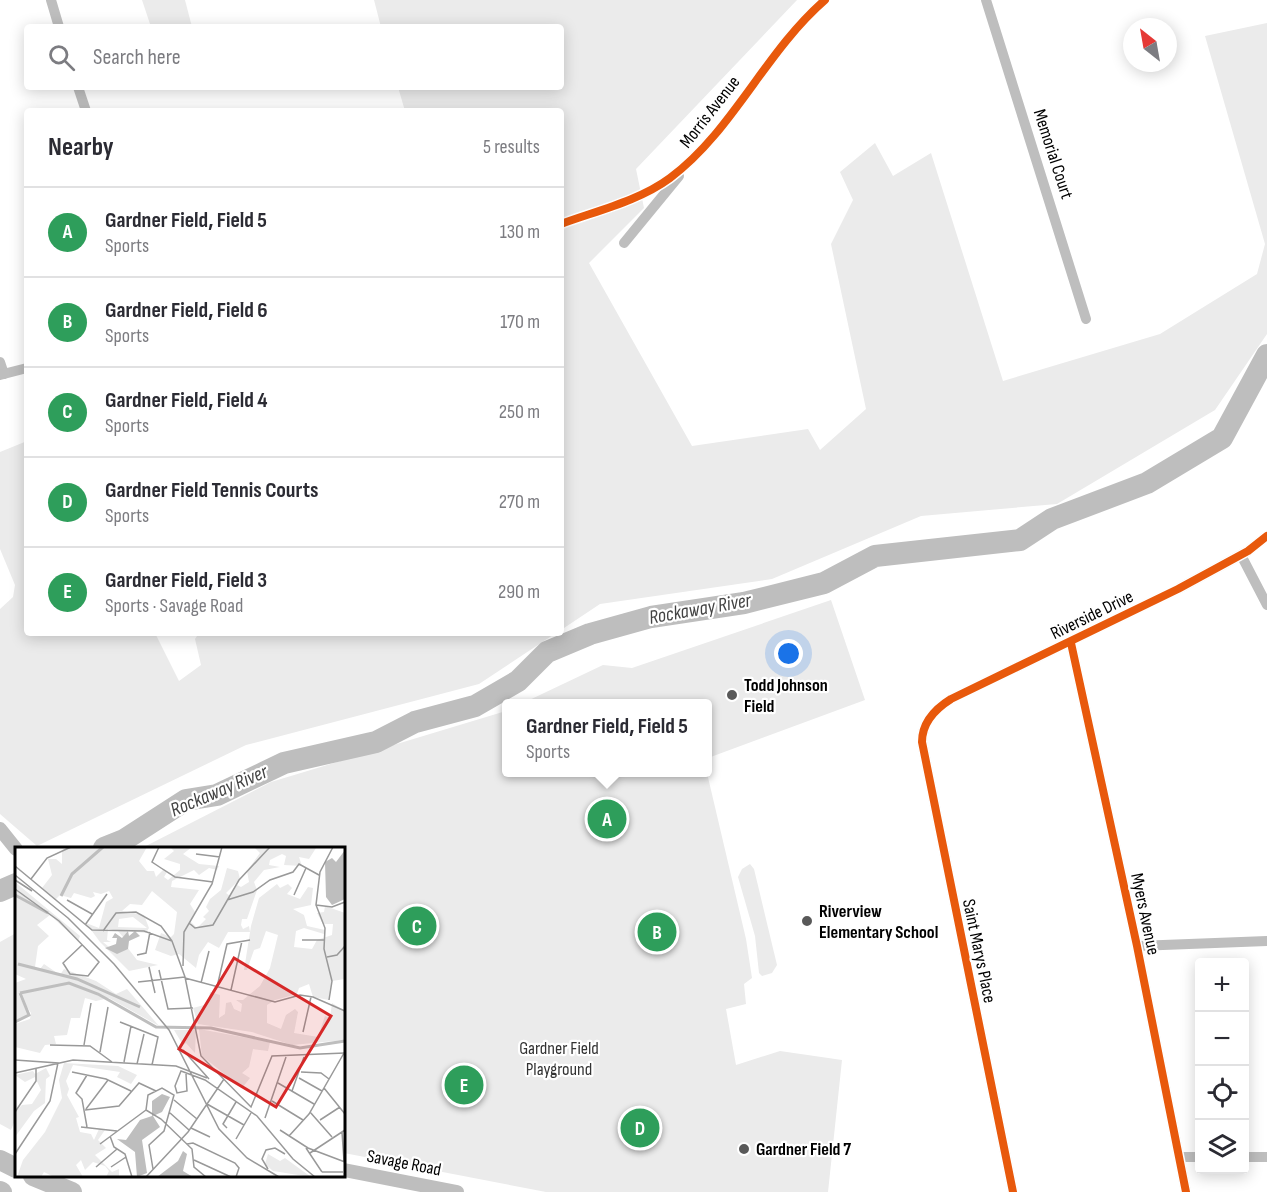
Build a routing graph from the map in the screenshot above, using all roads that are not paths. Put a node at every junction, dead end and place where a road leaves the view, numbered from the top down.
1 (51, 0) edge
2 (825, 0) edge
3 (986, 0) edge
4 (58, 24) edge
5 (79, 90) edge
6 (85, 108) edge
7 (694, 158) junction
8 (564, 223) edge
9 (624, 243) dead end
10 (1086, 319) dead end
11 (0, 362) edge
12 (24, 369) edge
13 (2, 375) edge
14 (1267, 536) edge
15 (1241, 555) junction
16 (1267, 605) edge
17 (1071, 643) junction
18 (930, 718) joint
19 (0, 829) edge
20 (15, 848) edge
21 (1267, 941) edge
22 (1137, 946) junction
23 (1179, 1157) junction
24 (1195, 1157) edge
25 (1249, 1157) edge
26 (1267, 1157) edge
27 (0, 1160) edge
28 (15, 1168) edge
29 (345, 1170) edge
30 (35, 1177) edge
31 (72, 1192) edge
32 (457, 1192) edge
33 (1013, 1192) edge
34 (1186, 1192) edge

1 - 4 street
2 - 7 street, Morris Avenue
3 - 10 street, Memorial Court
5 - 6 street
7 - 8 street, Morris Avenue
7 - 9 street
11 - 13 street
12 - 13 street
14 - 15 street, Riverside Drive
15 - 16 street
15 - 17 street, Riverside Drive
17 - 18 street, Riverside Drive
17 - 22 street, Myers Avenue
18 - 33 street, Saint Marys Place
19 - 20 street
21 - 22 street
22 - 23 street, Myers Avenue
23 - 24 street
23 - 34 street, Myers Avenue
25 - 26 street
27 - 28 highway
29 - 32 street, Savage Road
30 - 31 highway

